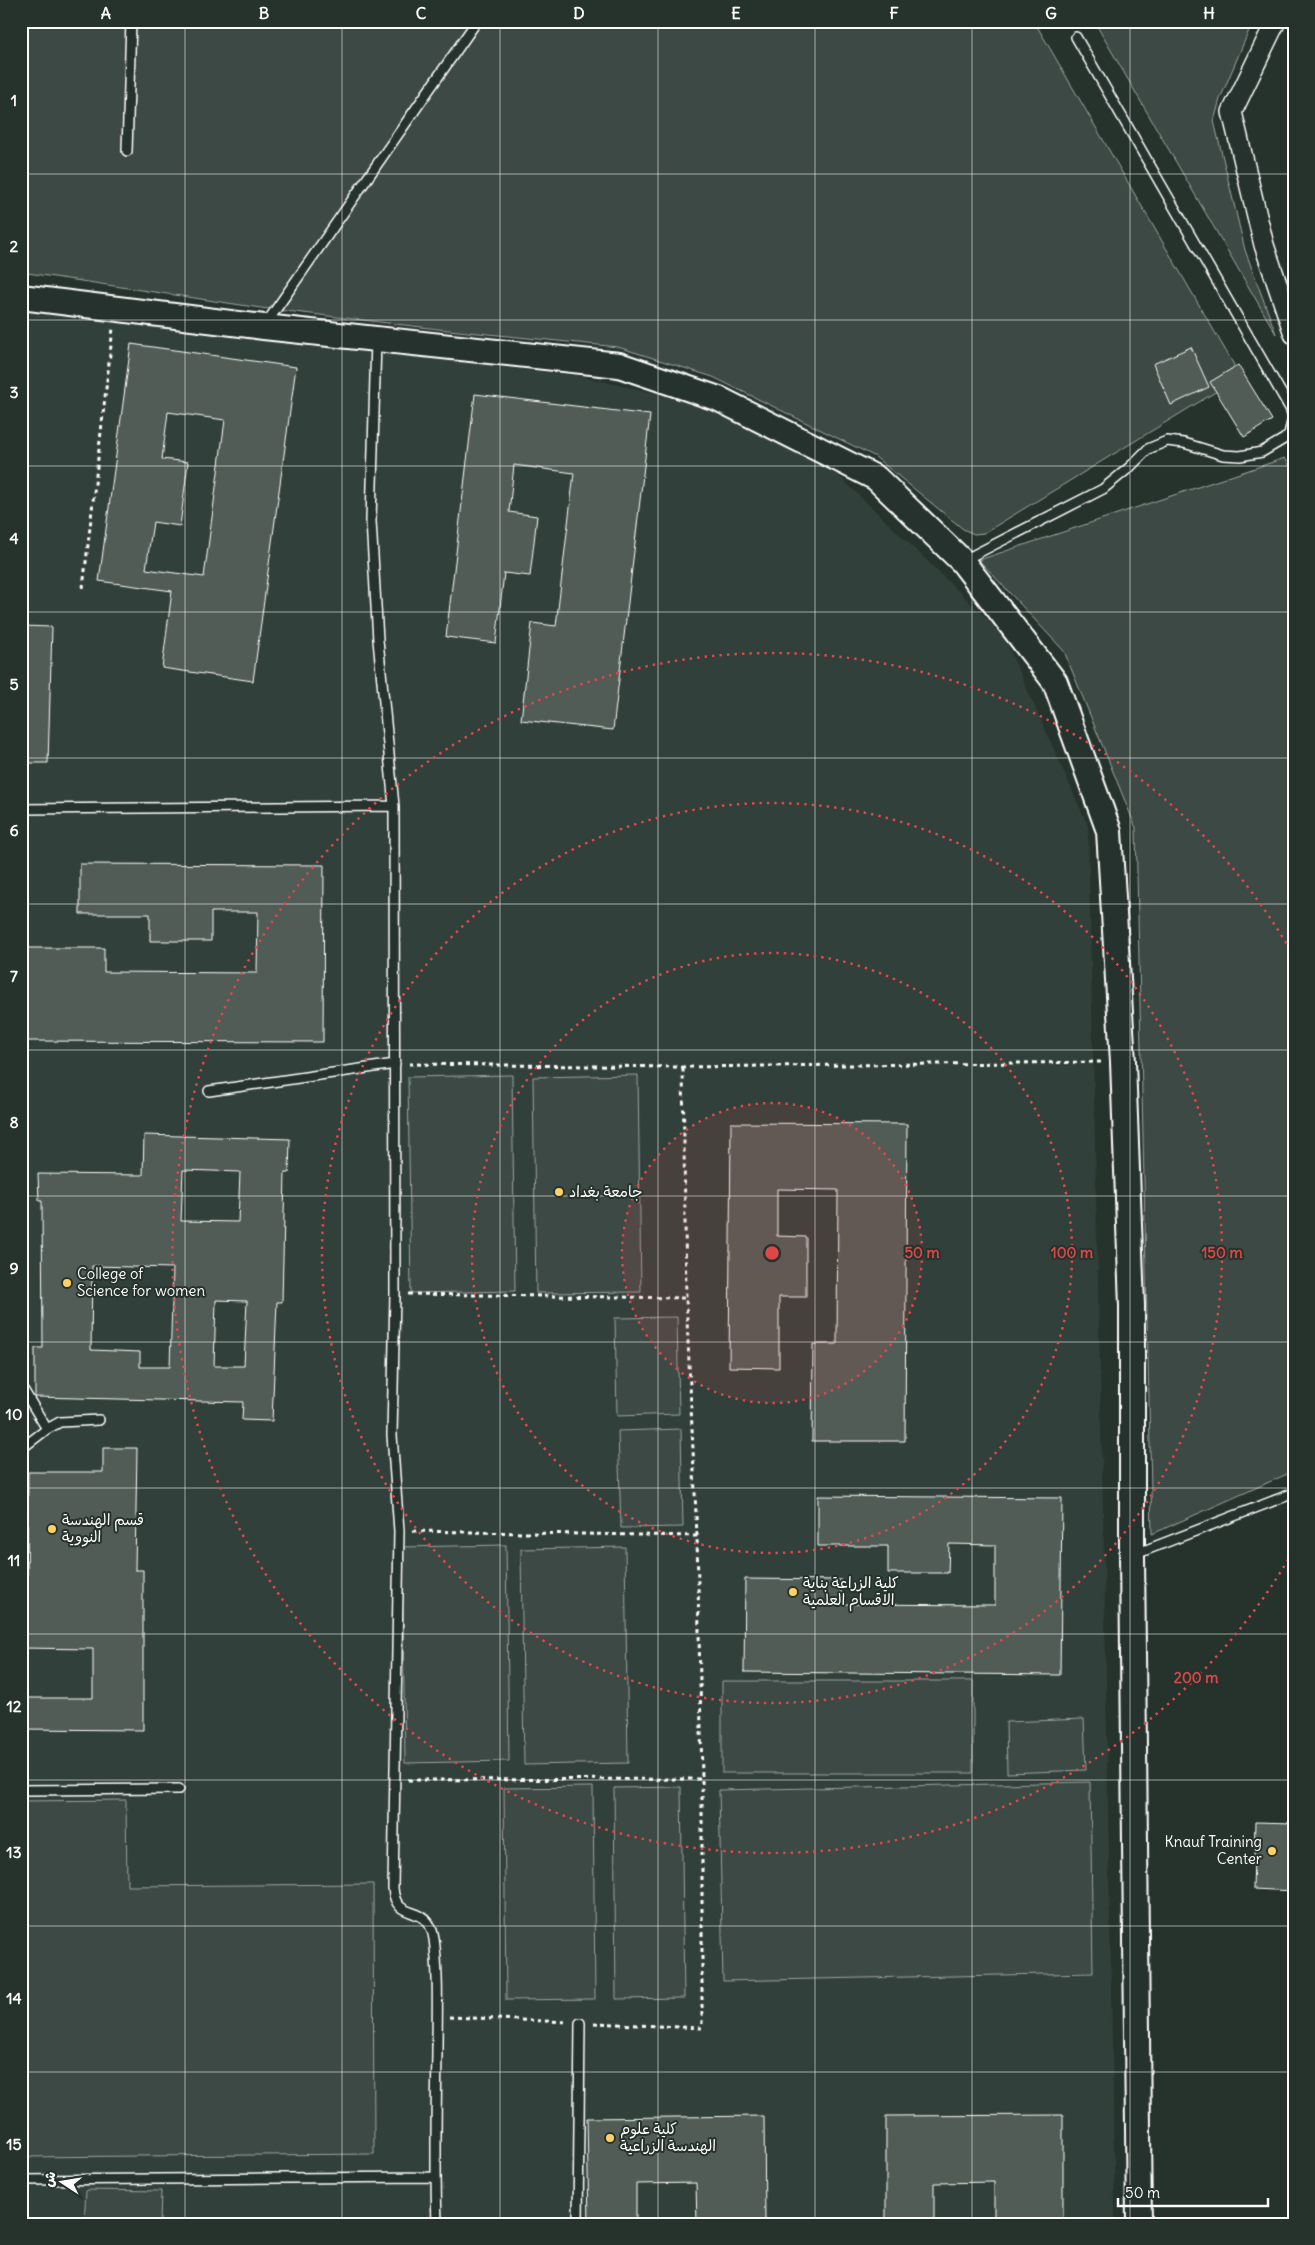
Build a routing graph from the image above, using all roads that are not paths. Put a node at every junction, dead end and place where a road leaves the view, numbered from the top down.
1 (131, 21) edge
2 (477, 21) edge
3 (1276, 21) edge
4 (1076, 37) dead end
5 (128, 151) dead end
6 (21, 298) edge
7 (264, 327) junction
8 (1294, 334) edge
9 (376, 339) junction
10 (962, 561) junction
11 (394, 806) junction
12 (21, 809) edge
13 (395, 1064) junction
14 (209, 1091) dead end
15 (21, 1386) edge
16 (99, 1420) dead end
17 (47, 1429) junction
18 (21, 1449) edge
19 (1294, 1493) edge
20 (1132, 1556) junction
21 (179, 1789) dead end
22 (21, 1790) edge
23 (580, 2022) dead end
24 (435, 2177) junction
25 (21, 2180) edge
26 (437, 2224) edge
27 (578, 2224) edge
28 (1139, 2224) edge

1 - 5 lane
2 - 7 lane
3 - 8 street
4 - 10 lane
6 - 7 street
7 - 9 street
9 - 10 street
9 - 11 lane
10 - 20 street
11 - 12 lane
11 - 13 lane
13 - 14 lane
13 - 24 lane
15 - 17 lane
16 - 17 lane
17 - 18 lane
19 - 20 lane
20 - 28 street
21 - 22 lane
23 - 27 lane
24 - 25 lane
24 - 26 lane

